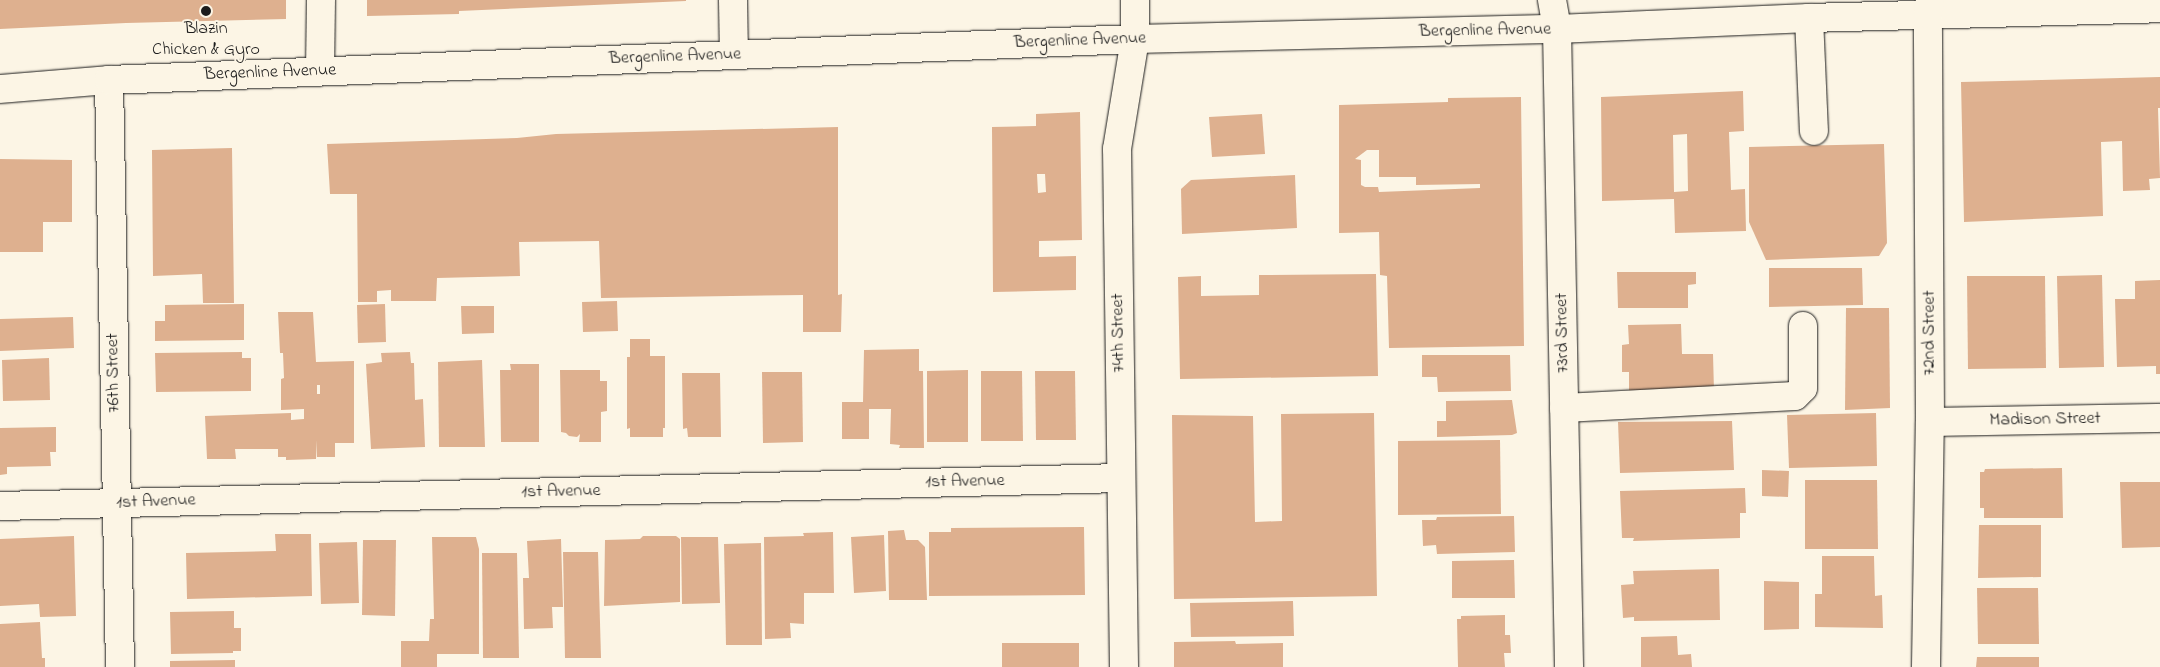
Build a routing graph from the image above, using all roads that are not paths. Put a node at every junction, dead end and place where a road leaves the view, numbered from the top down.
1 (321, 0) edge
2 (733, 0) edge
3 (1135, 0) edge
4 (1552, 0) edge
5 (1929, 7) edge
6 (2160, 8) edge
7 (1809, 18) junction
8 (1557, 29) junction
9 (1135, 39) junction
10 (734, 55) junction
11 (320, 71) junction
12 (109, 80) junction
13 (0, 89) edge
14 (1814, 131) dead end
15 (1802, 326) dead end
16 (1564, 408) junction
17 (2160, 418) edge
18 (1930, 422) junction
19 (1121, 478) junction
20 (116, 503) junction
21 (0, 506) edge
22 (120, 667) edge
23 (1124, 667) edge
24 (1569, 667) edge
25 (1926, 667) edge

1 - 11 street
2 - 10 street
3 - 9 street, 74th Street
4 - 8 street, 73rd Street
5 - 6 street, Bergenline Avenue
5 - 7 street, Bergenline Avenue
5 - 18 street, 72nd Street
7 - 8 street, Bergenline Avenue
7 - 14 street
8 - 9 street, Bergenline Avenue
8 - 16 street, 73rd Street
9 - 10 street, Bergenline Avenue
9 - 19 street, 74th Street
10 - 11 street, Bergenline Avenue
11 - 12 street, Bergenline Avenue
12 - 13 street, Bergenline Avenue
12 - 20 street, 76th Street
15 - 16 street
16 - 24 street, 73rd Street
17 - 18 street, Madison Street
18 - 25 street, 72nd Street
19 - 20 street, 1st Avenue
19 - 23 street, 74th Street
20 - 21 street, 1st Avenue
20 - 22 street, 76th Street

